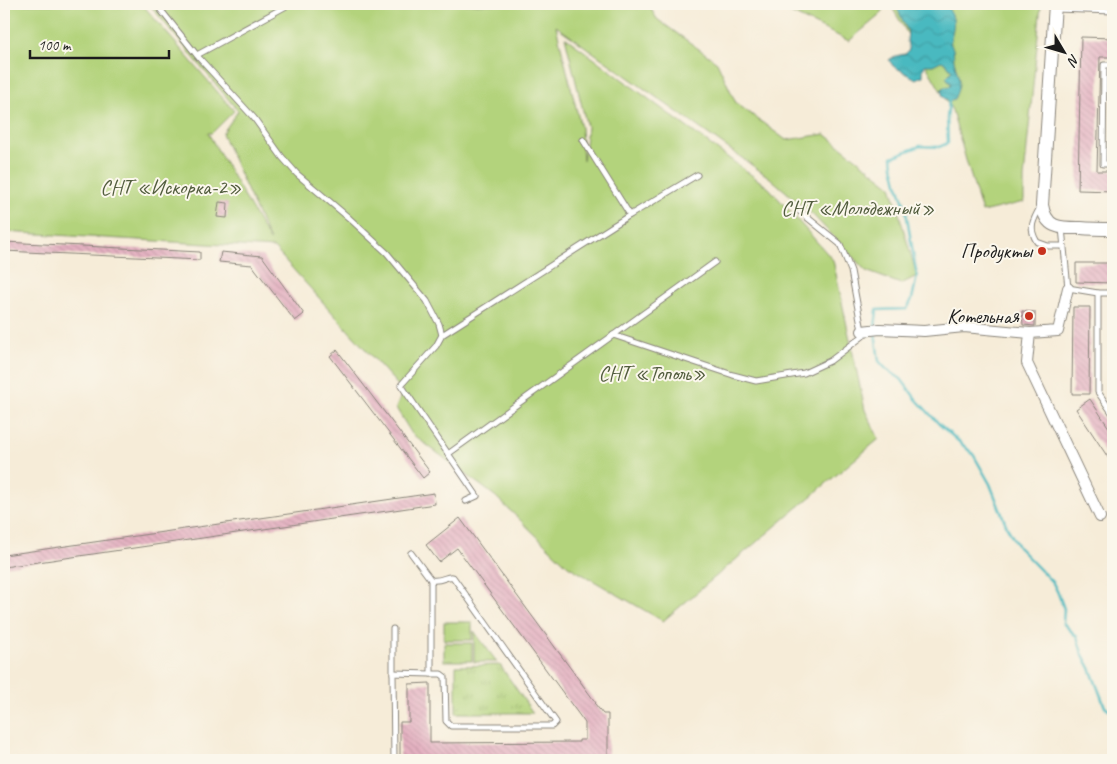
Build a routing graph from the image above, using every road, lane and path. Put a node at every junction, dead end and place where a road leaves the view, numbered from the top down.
1 (156, 4) edge
2 (290, 4) edge
3 (1055, 6) edge
4 (1113, 11) edge
5 (197, 55) junction
6 (1113, 65) edge
7 (583, 140) dead end
8 (1113, 164) edge
9 (697, 174) dead end
10 (1042, 205) junction
11 (798, 210) dead end
12 (630, 215) junction
13 (1062, 228) junction
14 (1113, 229) edge
15 (1064, 246) junction
16 (714, 262) dead end
17 (1068, 288) junction
18 (1098, 293) junction
19 (1113, 293) edge
20 (865, 331) junction
21 (1030, 333) junction
22 (442, 335) junction
23 (613, 335) junction
24 (1113, 414) edge
25 (448, 454) junction
26 (466, 501) dead end
27 (1100, 517) dead end
28 (411, 553) dead end
29 (431, 580) junction
30 (394, 629) dead end
31 (394, 673) junction
32 (431, 674) junction
33 (394, 760) edge

1 - 5 lane
2 - 5 lane
3 - 4 lane
3 - 10 street
5 - 22 lane
6 - 8 lane
7 - 12 lane
9 - 12 lane
10 - 13 street
10 - 15 lane
11 - 20 lane
12 - 22 lane
13 - 14 street
13 - 15 lane
15 - 17 lane
16 - 23 lane
17 - 18 lane
17 - 21 street
18 - 19 lane
18 - 24 lane
20 - 21 street
20 - 23 lane
21 - 27 street
22 - 25 lane
23 - 25 lane
25 - 26 lane
28 - 29 lane
29 - 32 lane
29 - 32 lane
30 - 31 lane
31 - 32 lane
31 - 33 lane

